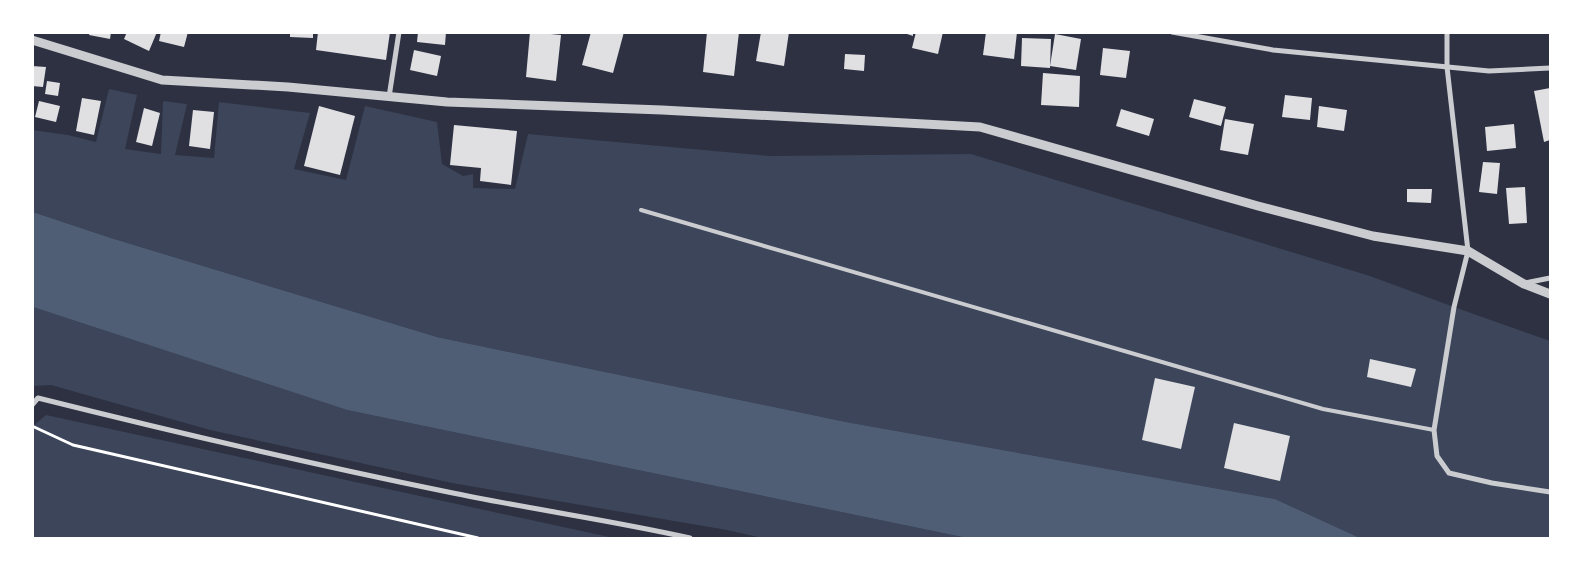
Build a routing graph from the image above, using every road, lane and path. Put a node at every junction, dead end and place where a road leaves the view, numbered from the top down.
1 (399, 32) edge
2 (1172, 32) edge
3 (1447, 32) edge
4 (32, 40) edge
5 (1447, 67) junction
6 (1550, 68) edge
7 (389, 96) junction
8 (641, 210) dead end
9 (1468, 251) junction
10 (1550, 278) edge
11 (1524, 284) junction
12 (1550, 294) edge
13 (32, 405) edge
14 (32, 426) edge
15 (1434, 430) junction
16 (1550, 492) edge
17 (478, 538) edge
18 (690, 538) edge

1 - 7 street
2 - 5 street
3 - 5 street
4 - 7 street
5 - 6 street
5 - 9 street
7 - 9 street
8 - 15 lane
9 - 11 street
9 - 15 street
10 - 11 street
11 - 12 street
13 - 18 street
14 - 17 path
15 - 16 street

